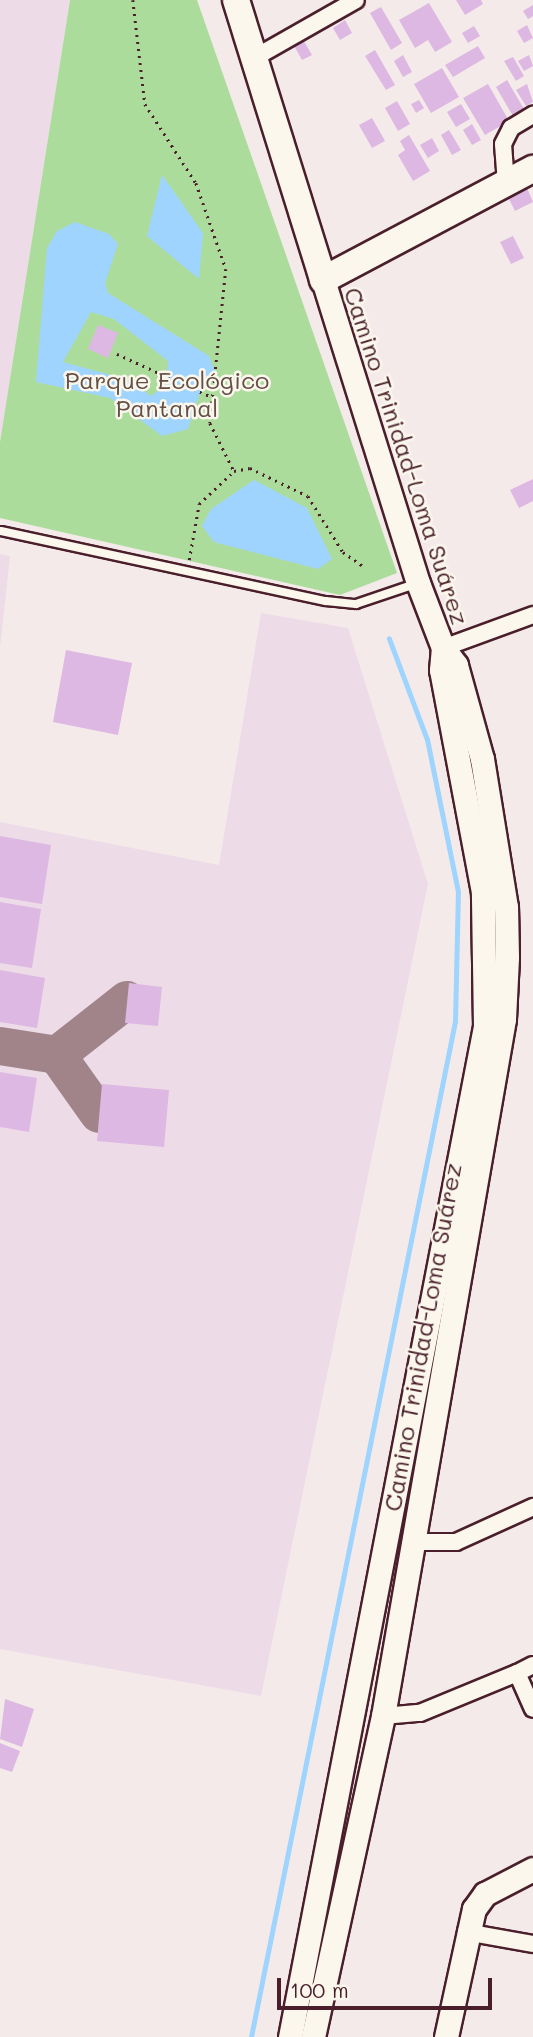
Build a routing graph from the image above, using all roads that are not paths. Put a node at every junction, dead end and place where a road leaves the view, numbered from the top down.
1 (236, 0) edge
2 (356, 0) edge
3 (254, 58) junction
4 (533, 115) edge
5 (533, 169) edge
6 (506, 184) junction
7 (323, 280) junction
8 (1, 531) edge
9 (418, 583) junction
10 (533, 615) edge
11 (443, 648) junction
12 (533, 1507) edge
13 (413, 1542) junction
14 (533, 1665) edge
15 (517, 1673) junction
16 (533, 1709) edge
17 (383, 1716) junction
18 (533, 1869) edge
19 (466, 1932) junction
20 (533, 1944) edge
21 (290, 2037) edge
22 (313, 2037) edge
23 (446, 2037) edge

1 - 3 main road
2 - 3 street
3 - 7 main road
4 - 6 street
5 - 6 main road
6 - 7 main road
7 - 9 street, Camino Trinidad-Loma Suárez
8 - 9 lane
9 - 11 street, Camino Trinidad-Loma Suárez
10 - 11 street
11 - 13 street, Camino Trinidad-Loma Suárez
11 - 21 street, Camino Trinidad-Loma Suárez
12 - 13 street
13 - 17 street, Camino Trinidad-Loma Suárez
14 - 15 street
15 - 16 street
15 - 17 street
17 - 22 street, Camino Trinidad-Loma Suárez
18 - 19 street
19 - 20 street
19 - 23 street

